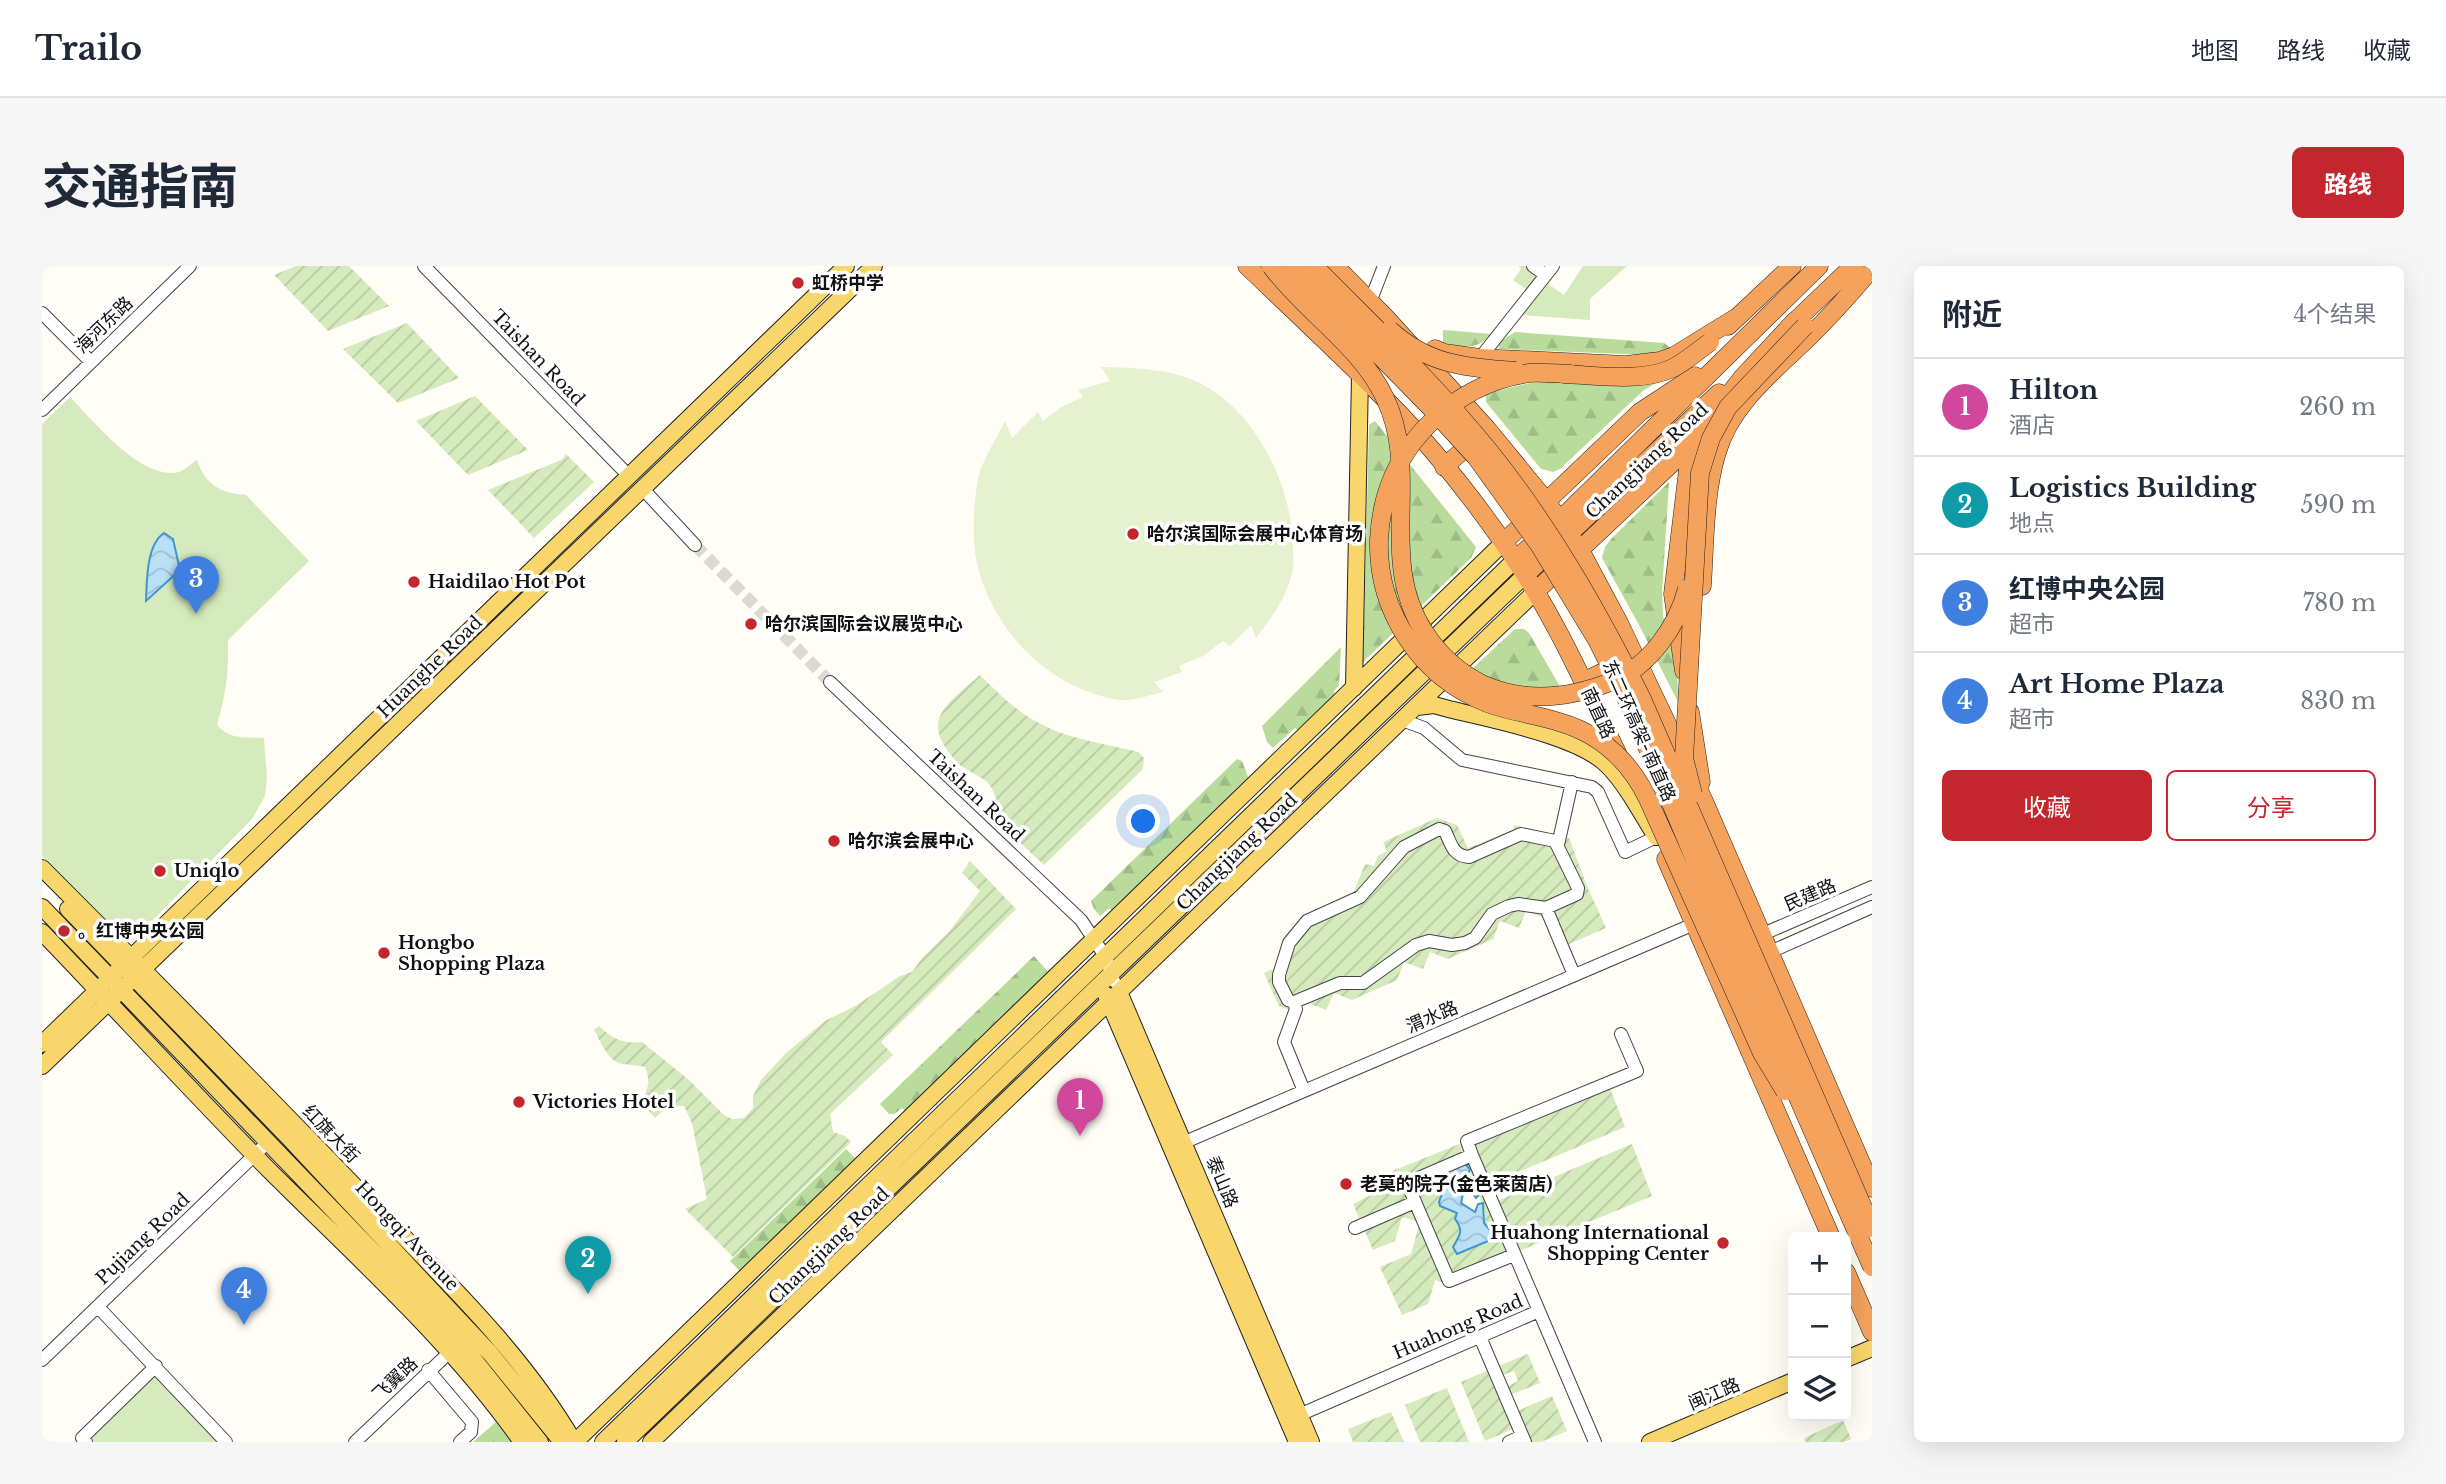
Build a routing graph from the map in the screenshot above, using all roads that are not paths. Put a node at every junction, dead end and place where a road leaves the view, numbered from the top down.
1 (190, 266) edge
2 (424, 266) edge
3 (846, 266) edge
4 (874, 266) edge
5 (1247, 266) edge
6 (1264, 266) edge
7 (1271, 266) edge
8 (1292, 266) edge
9 (1314, 266) edge
10 (1326, 266) edge
11 (1335, 266) edge
12 (1384, 266) edge
13 (1533, 266) edge
14 (1792, 266) edge
15 (1819, 266) edge
16 (1853, 266) edge
17 (1872, 268) edge
18 (1550, 271) edge
19 (1370, 302) junction
20 (1285, 304) junction
21 (42, 313) edge
22 (1386, 318) junction
23 (1734, 319) junction
24 (1800, 323) junction
25 (1728, 356) junction
26 (1480, 358) junction
27 (91, 362) junction
28 (1572, 374) junction
29 (1360, 376) junction
30 (1704, 407) junction
31 (42, 410) edge
32 (1487, 429) junction
33 (1444, 467) junction
34 (628, 475) junction
35 (642, 488) junction
36 (1546, 501) junction
37 (1565, 527) junction
38 (1503, 542) junction
39 (1694, 543) junction
40 (695, 545) tunnel mouth
41 (1580, 550) junction
42 (1520, 567) junction
43 (1535, 591) junction
44 (1635, 655) junction
45 (830, 682) tunnel mouth
46 (1583, 682) junction
47 (1354, 688) junction
48 (1417, 706) junction
49 (1402, 720) junction
50 (1694, 736) junction
51 (1572, 782) junction
52 (1703, 799) junction
53 (1656, 836) junction
54 (1558, 845) junction
55 (42, 868) edge
56 (42, 882) edge
57 (1872, 887) edge
58 (42, 907) edge
59 (1872, 907) edge
60 (1546, 908) junction
61 (1694, 924) junction
62 (42, 932) edge
63 (1763, 934) junction
64 (1095, 938) junction
65 (1077, 947) junction
66 (1770, 952) junction
67 (1105, 956) junction
68 (126, 961) junction
69 (1093, 968) junction
70 (139, 974) junction
71 (1574, 975) junction
72 (1106, 979) junction
73 (103, 983) junction
74 (116, 996) junction
75 (1114, 997) junction
76 (1294, 1002) junction
77 (1621, 1034) dead end
78 (42, 1044) edge
79 (42, 1066) edge
80 (1304, 1091) junction
81 (1824, 1139) junction
82 (268, 1142) junction
83 (1185, 1142) junction
84 (255, 1155) junction
85 (1472, 1155) junction
86 (1872, 1188) edge
87 (1415, 1202) junction
88 (1355, 1228) dead end
89 (1872, 1228) edge
90 (1828, 1232) edge
91 (1514, 1255) junction
92 (1872, 1267) edge
93 (1851, 1284) edge
94 (98, 1307) junction
95 (1539, 1311) junction
96 (1872, 1332) edge
97 (1480, 1336) junction
98 (455, 1346) junction
99 (1872, 1348) edge
100 (1872, 1355) edge
101 (1848, 1358) edge
102 (42, 1360) edge
103 (1851, 1364) edge
104 (156, 1366) junction
105 (428, 1370) junction
106 (1788, 1383) edge
107 (1788, 1390) edge
108 (610, 1409) junction
109 (1298, 1415) junction
110 (559, 1417) junction
111 (1523, 1439) edge
112 (86, 1442) edge
113 (226, 1442) edge
114 (355, 1442) edge
115 (460, 1442) edge
116 (522, 1442) edge
117 (540, 1442) edge
118 (562, 1442) edge
119 (575, 1442) edge
120 (603, 1442) edge
121 (625, 1442) edge
122 (651, 1442) edge
123 (1297, 1442) edge
124 (1311, 1442) edge
125 (1508, 1442) edge
126 (1595, 1442) edge
127 (1650, 1442) edge
128 (1666, 1442) edge

1 - 27 street, 海河东路
2 - 34 street, Taishan Road
3 - 34 main road, Huanghe Road
4 - 35 main road, Huanghe Road
5 - 20 highway, 南直路
6 - 20 highway
7 - 39 highway, bridge
8 - 81 highway, 东二环高架-南直路, bridge
9 - 81 highway, 东二环高架-南直路, bridge
10 - 28 highway, bridge
11 - 19 highway
12 - 19 street
13 - 18 street
14 - 23 highway
15 - 25 highway, Changjiang Road
16 - 24 highway, Changjiang Road
17 - 24 highway
17 - 50 highway
18 - 26 street
19 - 22 highway
20 - 29 highway, 南直路
21 - 27 street
22 - 26 highway
22 - 32 highway
23 - 26 highway
23 - 28 highway, bridge
24 - 30 highway, Changjiang Road
24 - 39 highway, bridge
24 - 50 highway
25 - 36 highway
25 - 37 highway, Changjiang Road
27 - 31 street, 海河东路
28 - 81 highway, bridge
29 - 33 highway, 南直路
29 - 47 main road
30 - 37 highway, Changjiang Road
30 - 41 highway
32 - 33 highway
32 - 36 highway
33 - 38 highway, 南直路
34 - 68 main road, Huanghe Road
35 - 40 street
35 - 70 main road, Huanghe Road
36 - 37 highway
36 - 38 highway
37 - 41 highway
37 - 42 highway, Changjiang Road
38 - 42 highway, 南直路
38 - 47 main road
39 - 81 highway, bridge
41 - 43 highway
41 - 44 highway
42 - 43 highway, 南直路
42 - 67 main road, Changjiang Road
42 - 72 main road, Changjiang Road
43 - 46 highway, 南直路
43 - 48 main road
44 - 46 highway
44 - 52 highway
45 - 64 street, Taishan Road
46 - 53 highway, 南直路
47 - 64 main road
48 - 49 main road
48 - 53 main road
49 - 51 street
49 - 75 main road
50 - 52 highway
51 - 53 street
51 - 54 street
52 - 63 highway
53 - 61 highway, 南直路
54 - 60 street
54 - 76 street
55 - 68 main road, 红旗大街
56 - 68 main road
57 - 63 street, 民建路
58 - 73 main road, Hongqi Avenue
59 - 66 street, 民建路
60 - 71 street
60 - 76 street
61 - 71 street, 渭水路
61 - 90 highway, 南直路
62 - 73 main road
63 - 66 highway
64 - 65 main road
64 - 67 street, 泰山路
65 - 69 main road, 泰山路
65 - 108 main road
66 - 86 highway
67 - 69 main road, Changjiang Road
67 - 72 street, 泰山路
68 - 70 main road, 红旗大街
68 - 73 main road, Huanghe Road
69 - 72 main road, 泰山路
69 - 120 main road, Changjiang Road
70 - 74 main road, Huanghe Road
70 - 110 main road, 红旗大街
70 - 118 main road, Hongqi Avenue
71 - 80 street, 渭水路
72 - 75 main road, 泰山路
72 - 121 main road, Changjiang Road
73 - 74 main road, Hongqi Avenue
73 - 78 main road, Huanghe Road
74 - 79 main road, Huanghe Road
74 - 82 main road, Hongqi Avenue
74 - 84 main road
75 - 83 main road, 泰山路
75 - 122 main road
75 - 123 main road, 泰山路
76 - 80 street
77 - 85 street
80 - 83 street, 渭水路
81 - 89 highway, 东二环高架-南直路, bridge
81 - 92 highway, 东二环高架-南直路, bridge
82 - 84 street, Pujiang Road
82 - 98 main road, Hongqi Avenue
83 - 109 main road, 泰山路
84 - 94 street, Pujiang Road
84 - 98 main road
85 - 87 street
85 - 91 street
87 - 88 street
87 - 91 street
91 - 95 street
93 - 96 highway
94 - 102 street, Pujiang Road
94 - 104 street
95 - 97 street, Huahong Road
95 - 126 street, Huahong Road
97 - 109 street, Huahong Road
97 - 111 street
98 - 105 street, 飞翼路
98 - 116 main road
98 - 117 main road, Hongqi Avenue
99 - 101 main road
100 - 103 main road
104 - 112 street
104 - 113 street
105 - 114 street, 飞翼路
105 - 115 street
106 - 127 main road, 闽江路
107 - 128 main road, 闽江路
108 - 110 main road
108 - 119 main road
109 - 124 main road, 泰山路
110 - 119 main road, 红旗大街
111 - 125 street

